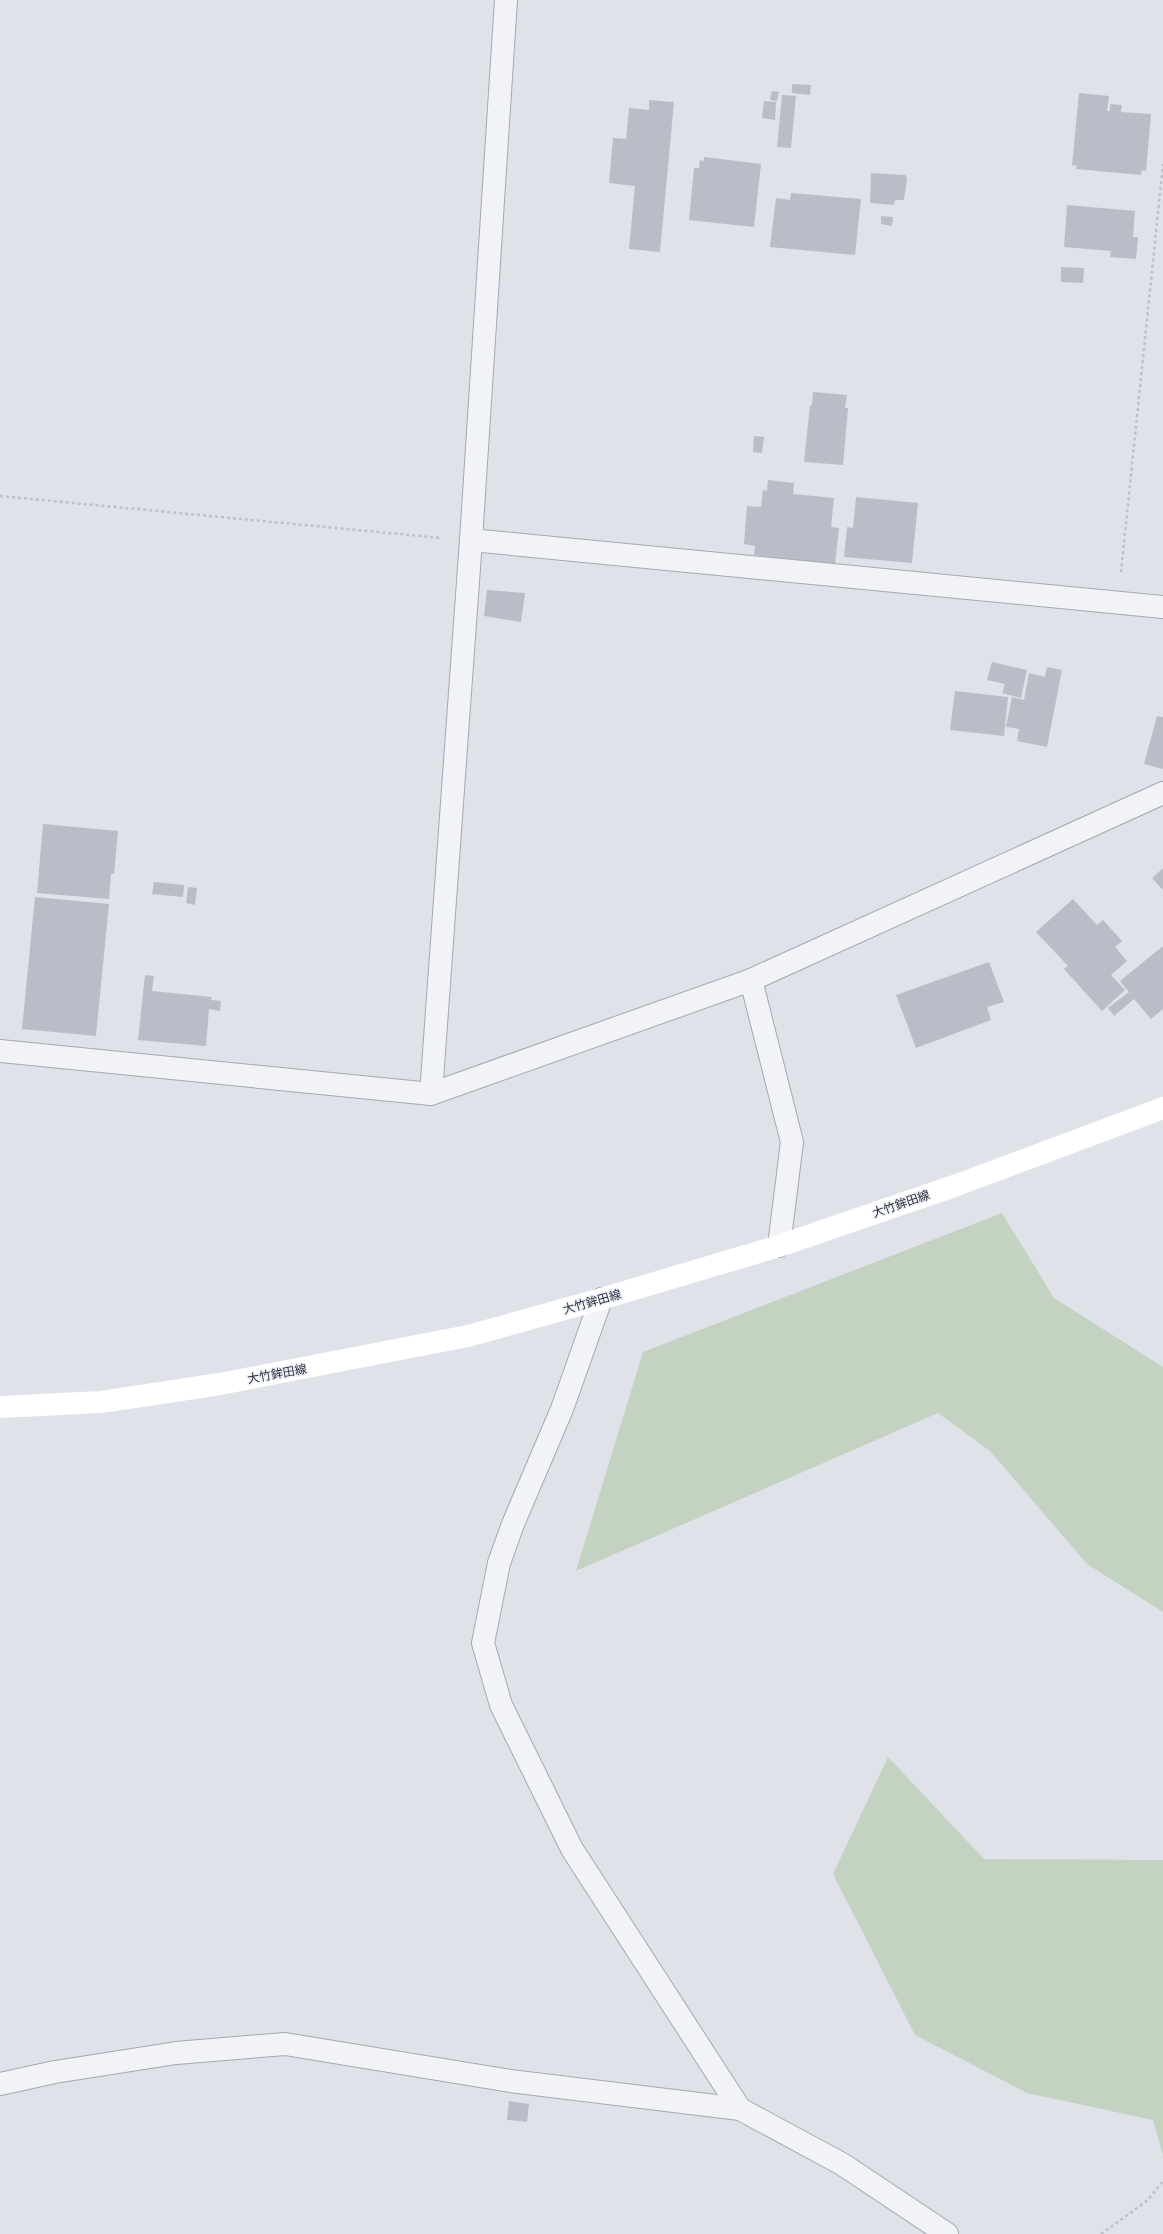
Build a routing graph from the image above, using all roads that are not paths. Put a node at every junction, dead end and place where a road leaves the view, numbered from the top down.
1 (506, 0) edge
2 (471, 540) junction
3 (1163, 607) edge
4 (1163, 793) edge
5 (751, 980) junction
6 (0, 1051) edge
7 (431, 1094) junction
8 (1163, 1108) edge
9 (779, 1246) junction
10 (601, 1300) junction
11 (0, 1407) edge
12 (0, 2084) edge
13 (740, 2108) junction
14 (947, 2234) edge

1 - 2 street
2 - 3 street
2 - 7 street
4 - 5 street
5 - 7 street
5 - 9 street
6 - 7 street
8 - 9 main road, 大竹鉾田線
9 - 10 main road, 大竹鉾田線
10 - 11 main road, 大竹鉾田線
10 - 13 street
12 - 13 street
13 - 14 street

